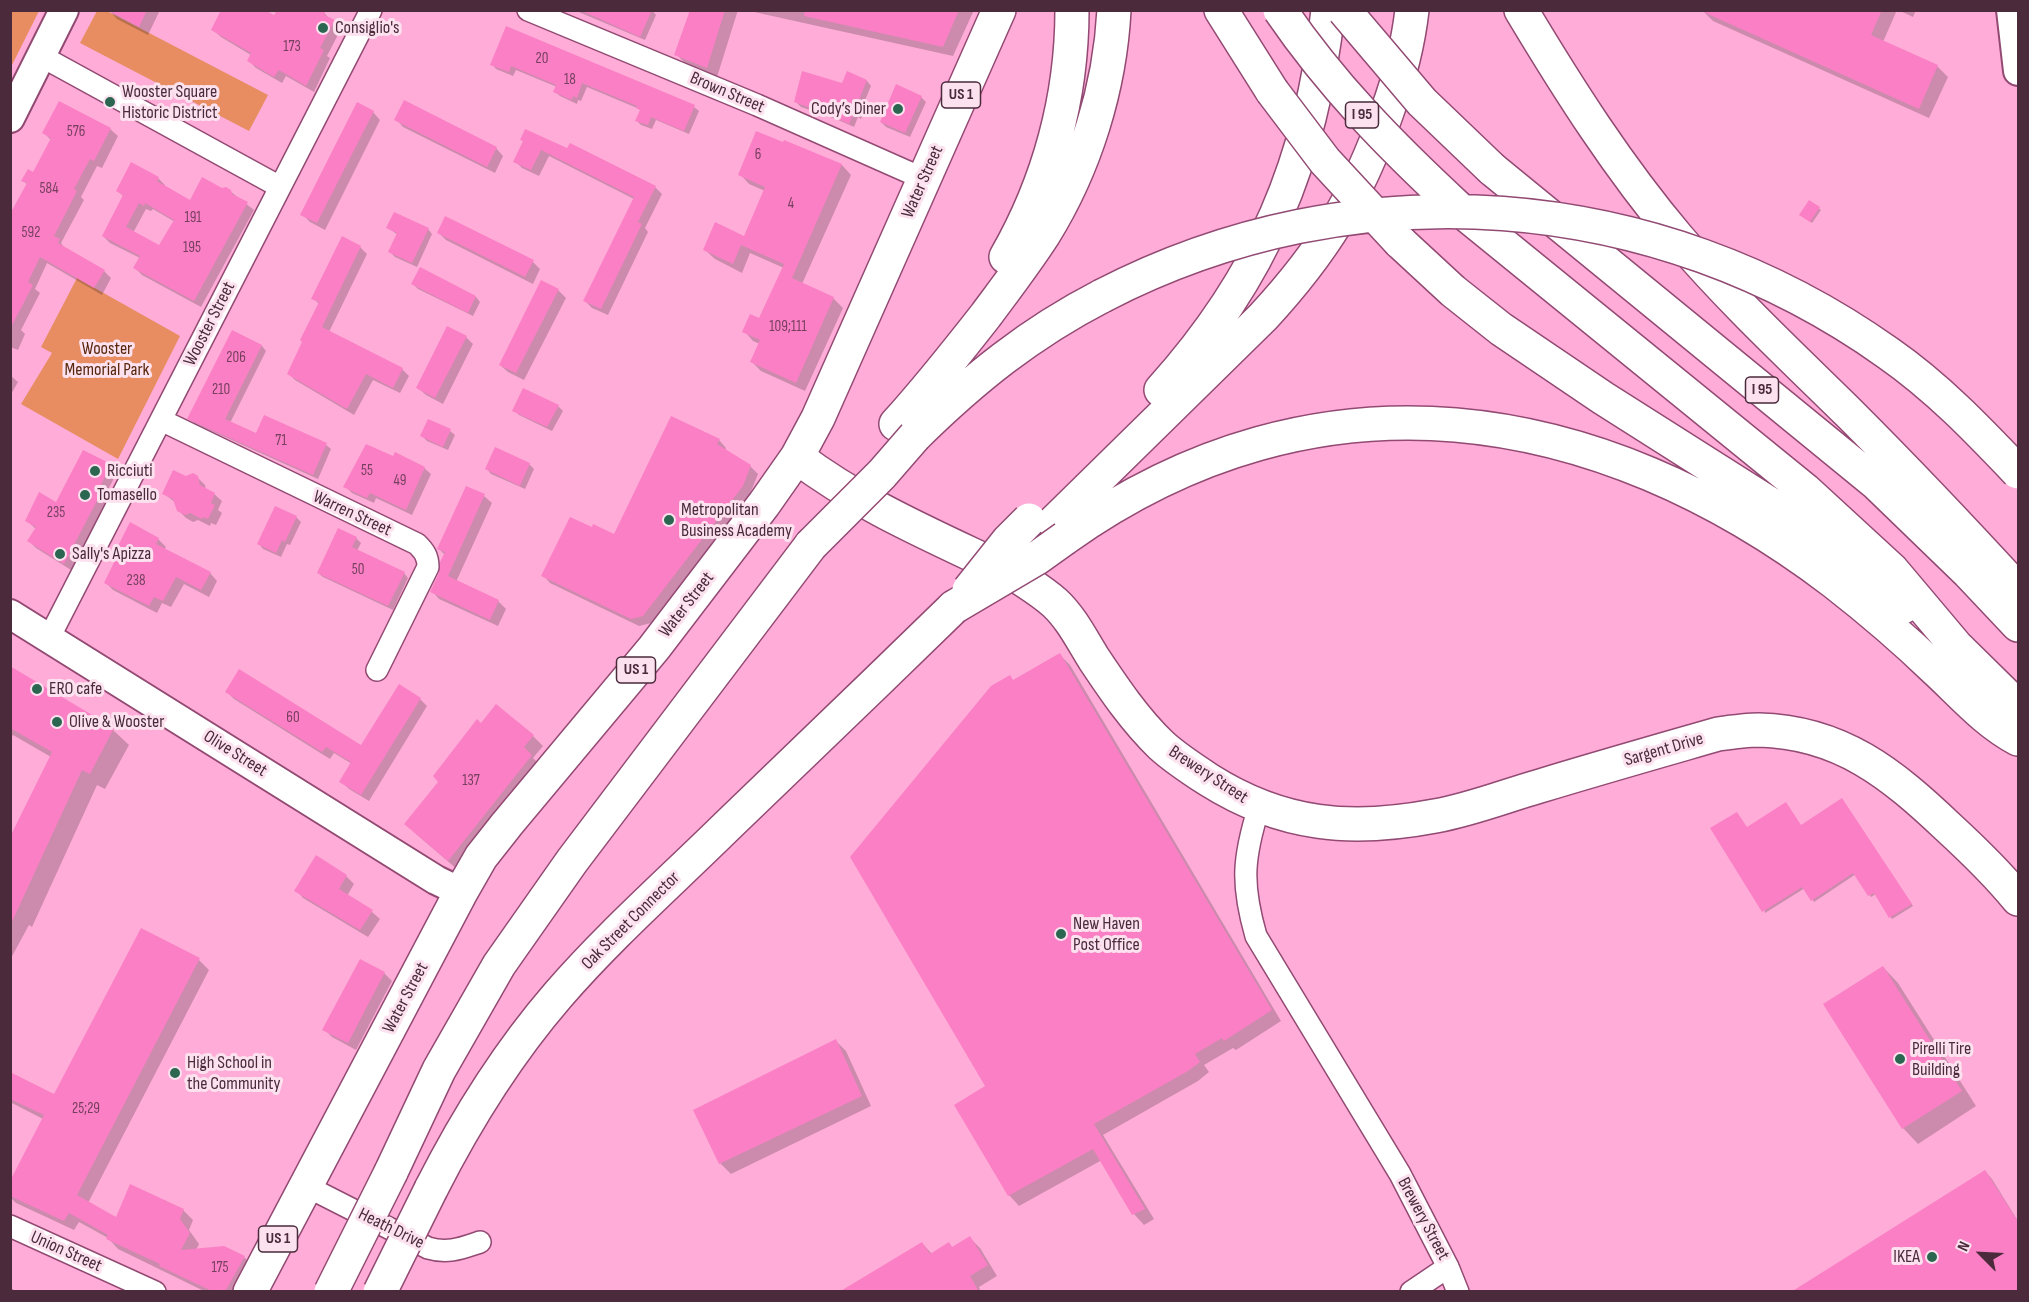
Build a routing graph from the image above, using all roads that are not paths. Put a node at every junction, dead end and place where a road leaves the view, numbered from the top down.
1 (64, 10) edge
2 (371, 10) edge
3 (528, 10) edge
4 (999, 10) edge
5 (1072, 10) edge
6 (1114, 10) edge
7 (1221, 10) edge
8 (1280, 10) edge
9 (1328, 10) edge
10 (1344, 10) edge
11 (1412, 10) edge
12 (1521, 10) edge
13 (2012, 10) edge
14 (41, 56) junction
15 (2019, 71) edge
16 (10, 118) edge
17 (924, 179) junction
18 (280, 187) junction
19 (161, 420) junction
20 (906, 430) junction
21 (797, 457) junction
22 (2019, 472) edge
23 (1047, 529) junction
24 (2019, 590) edge
25 (10, 614) edge
26 (2019, 625) edge
27 (49, 638) junction
28 (1956, 646) junction
29 (377, 670) dead end
30 (2014, 726) edge
31 (1259, 807) junction
32 (2013, 881) edge
33 (460, 892) junction
34 (306, 1186) junction
35 (10, 1226) edge
36 (480, 1242) dead end
37 (1448, 1267) junction
38 (155, 1292) edge
39 (250, 1292) edge
40 (331, 1292) edge
41 (380, 1292) edge
42 (1411, 1292) edge
43 (1458, 1292) edge

1 - 14 street
2 - 18 street, Wooster Street
3 - 17 street, Brown Street
4 - 17 main road, Water Street / US 1
5 - 20 main road
6 - 20 main road
7 - 28 main road, bridge
8 - 28 main road, I 95, bridge
9 - 23 main road
10 - 26 main road, I 95, bridge
11 - 23 main road
12 - 24 main road
13 - 15 street
14 - 16 street
14 - 18 street
17 - 21 main road, Water Street / US 1
18 - 19 street, Wooster Street
19 - 27 street, Wooster Street
19 - 29 street, Warren Street
20 - 22 main road, bridge
20 - 40 main road, bridge
21 - 31 main road, Brewery Street
21 - 33 main road, Water Street / US 1
23 - 30 main road
23 - 41 main road, Oak Street Connector, bridge
25 - 27 street, Olive Street
27 - 33 street, Olive Street
28 - 30 main road, I 95
31 - 32 main road, Sargent Drive
31 - 37 street, Brewery Street
33 - 34 main road, Water Street / US 1
34 - 36 street, Heath Drive
34 - 39 main road, Water Street / US 1
35 - 38 street, Union Street
37 - 42 street
37 - 43 street, Brewery Street

